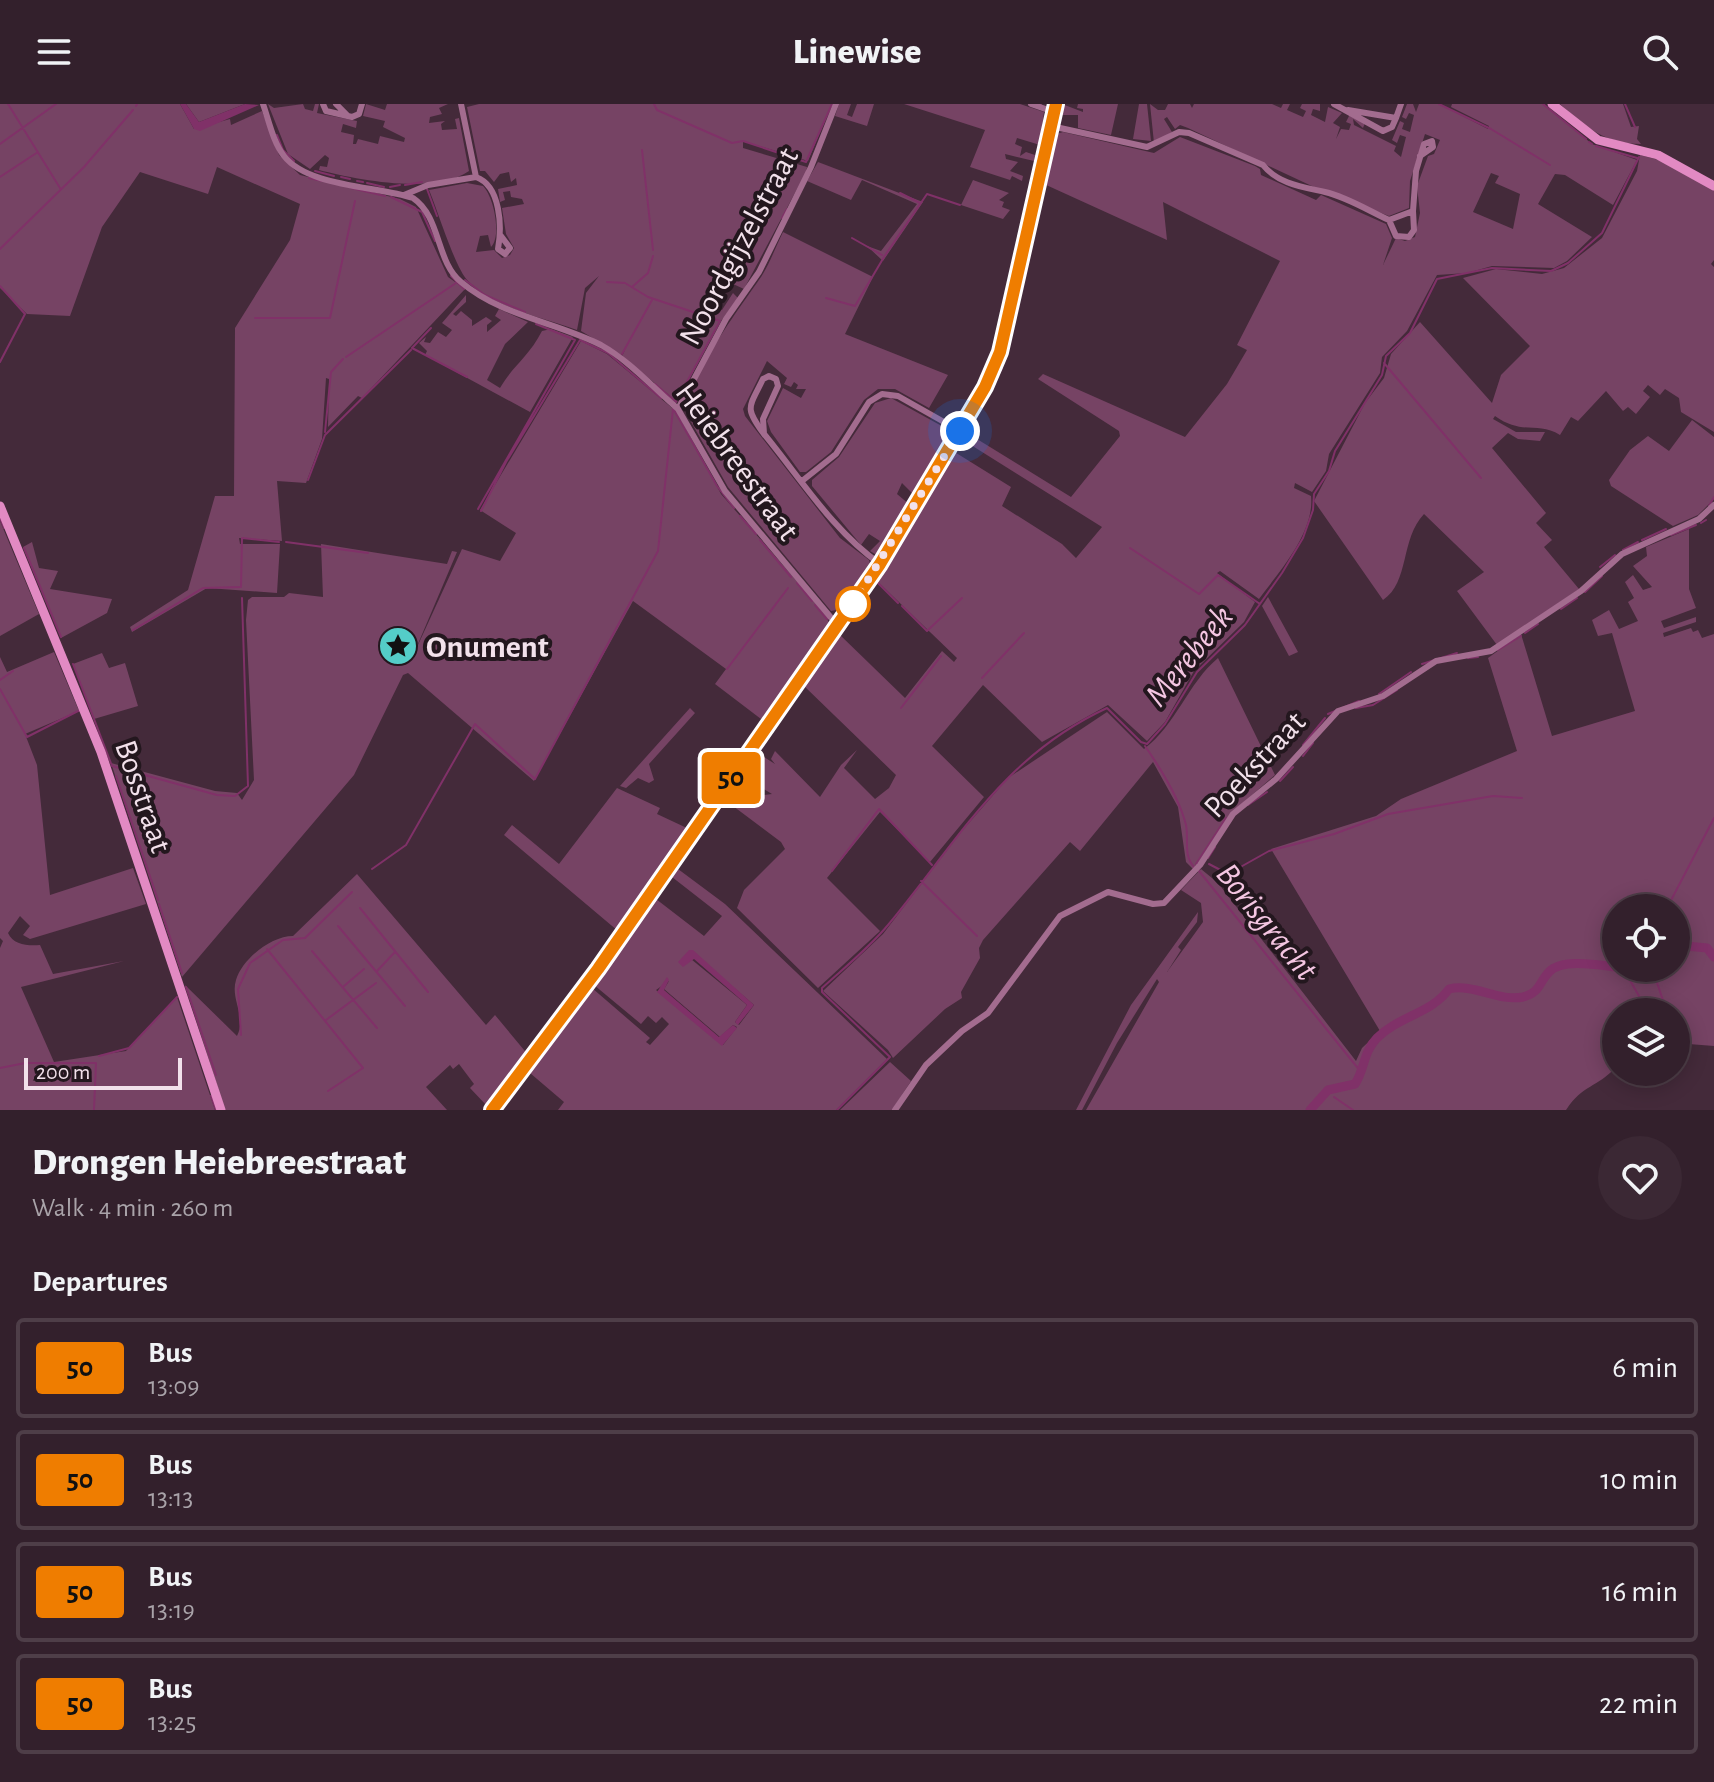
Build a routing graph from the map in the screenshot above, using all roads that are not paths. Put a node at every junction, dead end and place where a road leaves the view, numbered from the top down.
1 (263, 104) edge
2 (323, 104) edge
3 (336, 104) edge
4 (362, 104) edge
5 (461, 104) edge
6 (836, 104) edge
7 (1031, 104) edge
8 (1334, 104) edge
9 (1401, 104) edge
10 (1552, 104) edge
11 (1055, 108) edge
12 (1348, 110) junction
13 (348, 116) junction
14 (1396, 118) junction
15 (1051, 126) junction
16 (1420, 156) dead end
17 (476, 177) junction
18 (1714, 186) edge
19 (404, 195) junction
20 (1413, 211) junction
21 (1389, 220) junction
22 (501, 236) dead end
23 (678, 409) junction
24 (960, 431) junction
25 (764, 434) junction
26 (802, 481) junction
27 (1714, 505) edge
28 (0, 506) edge
29 (880, 564) junction
30 (838, 626) junction
31 (221, 1110) edge
32 (492, 1110) edge
33 (895, 1110) edge

1 - 19 street
2 - 13 street
3 - 13 street
4 - 13 street
5 - 17 street
6 - 23 street, Noordgijzelstraat
7 - 11 street
8 - 12 street
9 - 14 street
10 - 18 street
11 - 15 street
12 - 14 street
12 - 14 street
15 - 21 street
15 - 24 street
16 - 20 street
17 - 19 street
17 - 22 street
19 - 23 street, Heiebreestraat
20 - 21 street
20 - 21 street
23 - 30 street, Heiebreestraat
24 - 26 street
24 - 29 street
25 - 25 street
25 - 26 street
26 - 29 street
27 - 33 street, Poekstraat
28 - 31 street, Bosstraat
29 - 30 street
30 - 32 street

